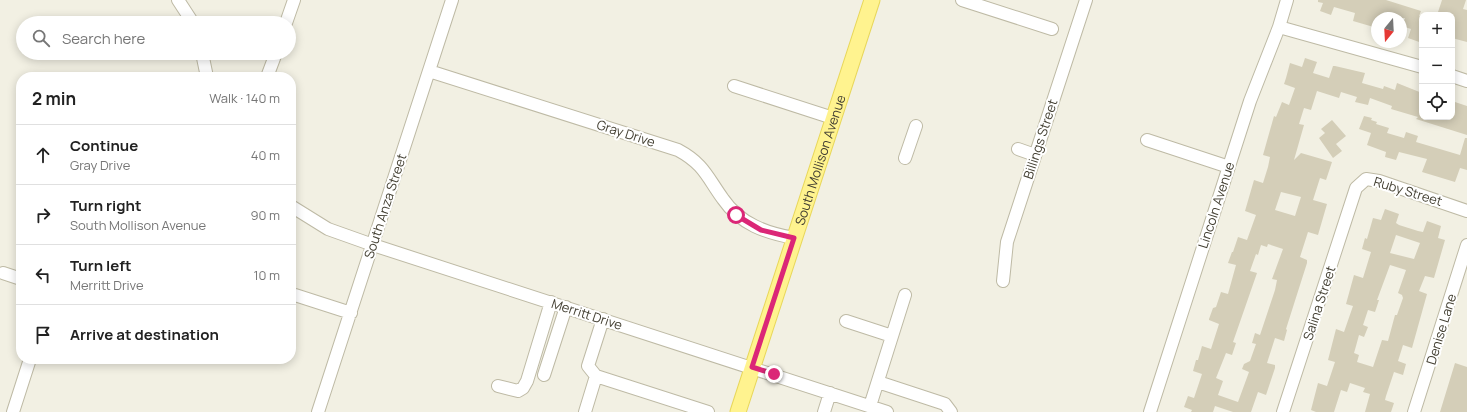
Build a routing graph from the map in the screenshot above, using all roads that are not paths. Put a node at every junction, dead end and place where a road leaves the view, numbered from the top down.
1 (178, 0) edge
2 (294, 0) edge
3 (452, 0) edge
4 (872, 0) edge
5 (962, 0) edge
6 (1086, 0) edge
7 (1287, 0) edge
8 (188, 16) edge
9 (288, 16) edge
10 (1279, 27) junction
11 (1052, 29) dead end
12 (203, 60) edge
13 (274, 60) edge
14 (1419, 65) edge
15 (429, 71) junction
16 (206, 72) edge
17 (270, 72) edge
18 (1455, 77) edge
19 (1467, 81) edge
20 (734, 86) dead end
21 (833, 118) junction
22 (916, 126) dead end
23 (1147, 140) dead end
24 (1018, 149) dead end
25 (1035, 155) junction
26 (905, 158) dead end
27 (1229, 167) junction
28 (1354, 194) joint
29 (296, 209) edge
30 (1467, 211) edge
31 (794, 238) junction
32 (373, 245) junction
33 (1467, 245) edge
34 (3, 273) dead end
35 (16, 277) edge
36 (1003, 281) dead end
37 (296, 295) edge
38 (905, 295) dead end
39 (551, 302) junction
40 (566, 307) junction
41 (350, 313) junction
42 (603, 319) junction
43 (846, 321) dead end
44 (892, 336) junction
45 (28, 364) edge
46 (752, 367) junction
47 (544, 375) dead end
48 (596, 376) junction
49 (878, 382) junction
50 (498, 386) dead end
51 (830, 393) junction
52 (870, 406) junction
53 (13, 412) edge
54 (318, 412) edge
55 (586, 412) edge
56 (708, 412) edge
57 (738, 412) edge
58 (824, 412) edge
59 (887, 412) edge
60 (951, 412) edge
61 (1150, 412) edge
62 (1283, 412) edge
63 (1414, 412) edge

1 - 8 street
2 - 9 street
3 - 15 street, South Anza Street
4 - 21 main road, South Mollison Avenue
5 - 11 street
6 - 25 street, Billings Street
7 - 10 street, Lincoln Avenue
10 - 14 street
10 - 27 street, Lincoln Avenue
12 - 16 street
13 - 17 street
15 - 31 street, Gray Drive
15 - 32 street, South Anza Street
18 - 19 street
20 - 21 street
21 - 31 main road, South Mollison Avenue
22 - 26 street
23 - 27 street
24 - 25 street
25 - 36 street, Billings Street
27 - 61 street, Lincoln Avenue
28 - 30 street, Ruby Street
28 - 62 street, Salina Street
29 - 32 street, Merritt Drive
31 - 46 main road, South Mollison Avenue
32 - 39 street, Merritt Drive
32 - 41 street, South Anza Street
33 - 63 street, Denise Lane
34 - 35 street
37 - 41 street
38 - 44 street
39 - 40 street, Merritt Drive
39 - 50 street
40 - 42 street, Merritt Drive
40 - 47 street
41 - 54 street, South Anza Street
42 - 46 street, Merritt Drive
42 - 48 street
43 - 44 street
44 - 49 street
45 - 53 street
46 - 51 street, Merritt Drive
46 - 57 main road, South Mollison Avenue
48 - 55 street
48 - 56 street
49 - 52 street
49 - 60 street
51 - 52 street, Merritt Drive
51 - 58 street
52 - 59 street, Merritt Drive

